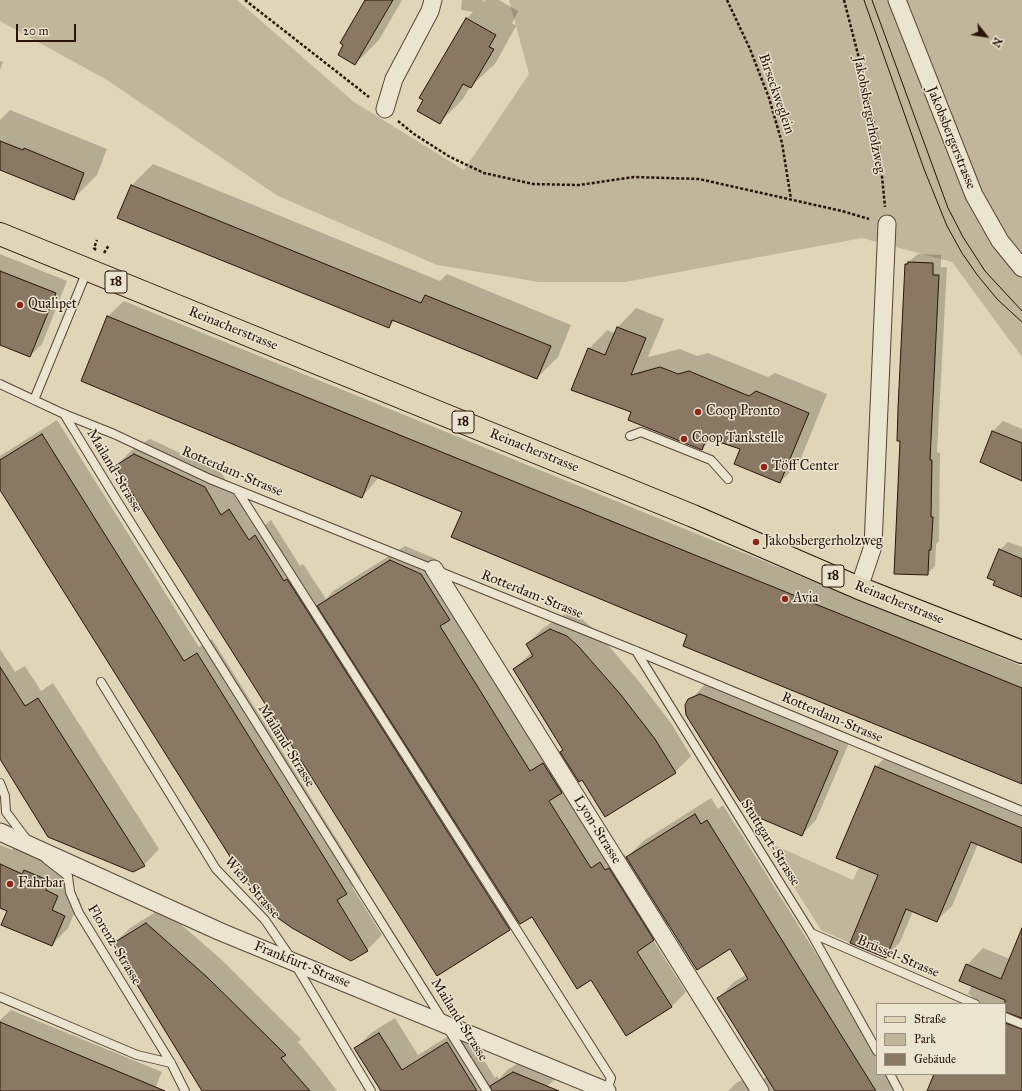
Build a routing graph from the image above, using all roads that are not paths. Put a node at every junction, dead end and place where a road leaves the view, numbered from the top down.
1 (434, 0) edge
2 (897, 0) edge
3 (384, 109) road end
4 (887, 224) road end
5 (0, 234) edge
6 (1022, 268) edge
7 (88, 270) junction
8 (0, 384) edge
9 (34, 400) junction
10 (64, 414) junction
11 (630, 436) dead end
12 (728, 479) dead end
13 (237, 490) junction
14 (434, 569) junction
15 (859, 588) junction
16 (636, 651) junction
17 (1022, 652) edge
18 (101, 682) dead end
19 (0, 783) edge
20 (1022, 811) edge
21 (0, 832) edge
22 (31, 847) junction
23 (811, 933) junction
24 (293, 961) junction
25 (0, 997) edge
26 (973, 1003) edge
27 (1006, 1017) edge
28 (1022, 1024) edge
29 (446, 1025) junction
30 (876, 1049) edge
31 (171, 1063) junction
32 (891, 1075) edge
33 (185, 1091) edge
34 (371, 1091) edge
35 (487, 1091) edge
36 (607, 1091) edge
37 (760, 1091) edge
38 (900, 1091) edge

1 - 3 street
2 - 6 street, Jakobsbergerstrasse
4 - 15 street
5 - 7 main road, Reinacherstrasse / 18
7 - 9 lane
7 - 15 main road, Reinacherstrasse / 18
8 - 9 lane, Rotterdam-Strasse
9 - 10 lane, Rotterdam-Strasse
10 - 13 lane, Rotterdam-Strasse
10 - 29 lane, Mailand-Strasse
11 - 12 lane
13 - 14 lane, Rotterdam-Strasse
13 - 36 lane
14 - 16 lane, Rotterdam-Strasse
14 - 37 street, Lyon-Strasse
15 - 17 main road, Reinacherstrasse / 18
16 - 20 lane, Rotterdam-Strasse
16 - 23 lane, Stuttgart-Strasse
18 - 24 lane, Wien-Strasse
19 - 22 lane, Florenz-Strasse
21 - 22 street, Frankfurt-Strasse
22 - 24 street, Frankfurt-Strasse
22 - 31 lane, Florenz-Strasse
23 - 26 lane, Brüssel-Strasse
23 - 30 lane, Stuttgart-Strasse
24 - 29 street, Frankfurt-Strasse
24 - 34 lane, Wien-Strasse
25 - 31 lane
27 - 28 lane
29 - 35 lane, Mailand-Strasse
29 - 36 street, Frankfurt-Strasse
31 - 33 lane, Florenz-Strasse
32 - 38 lane

